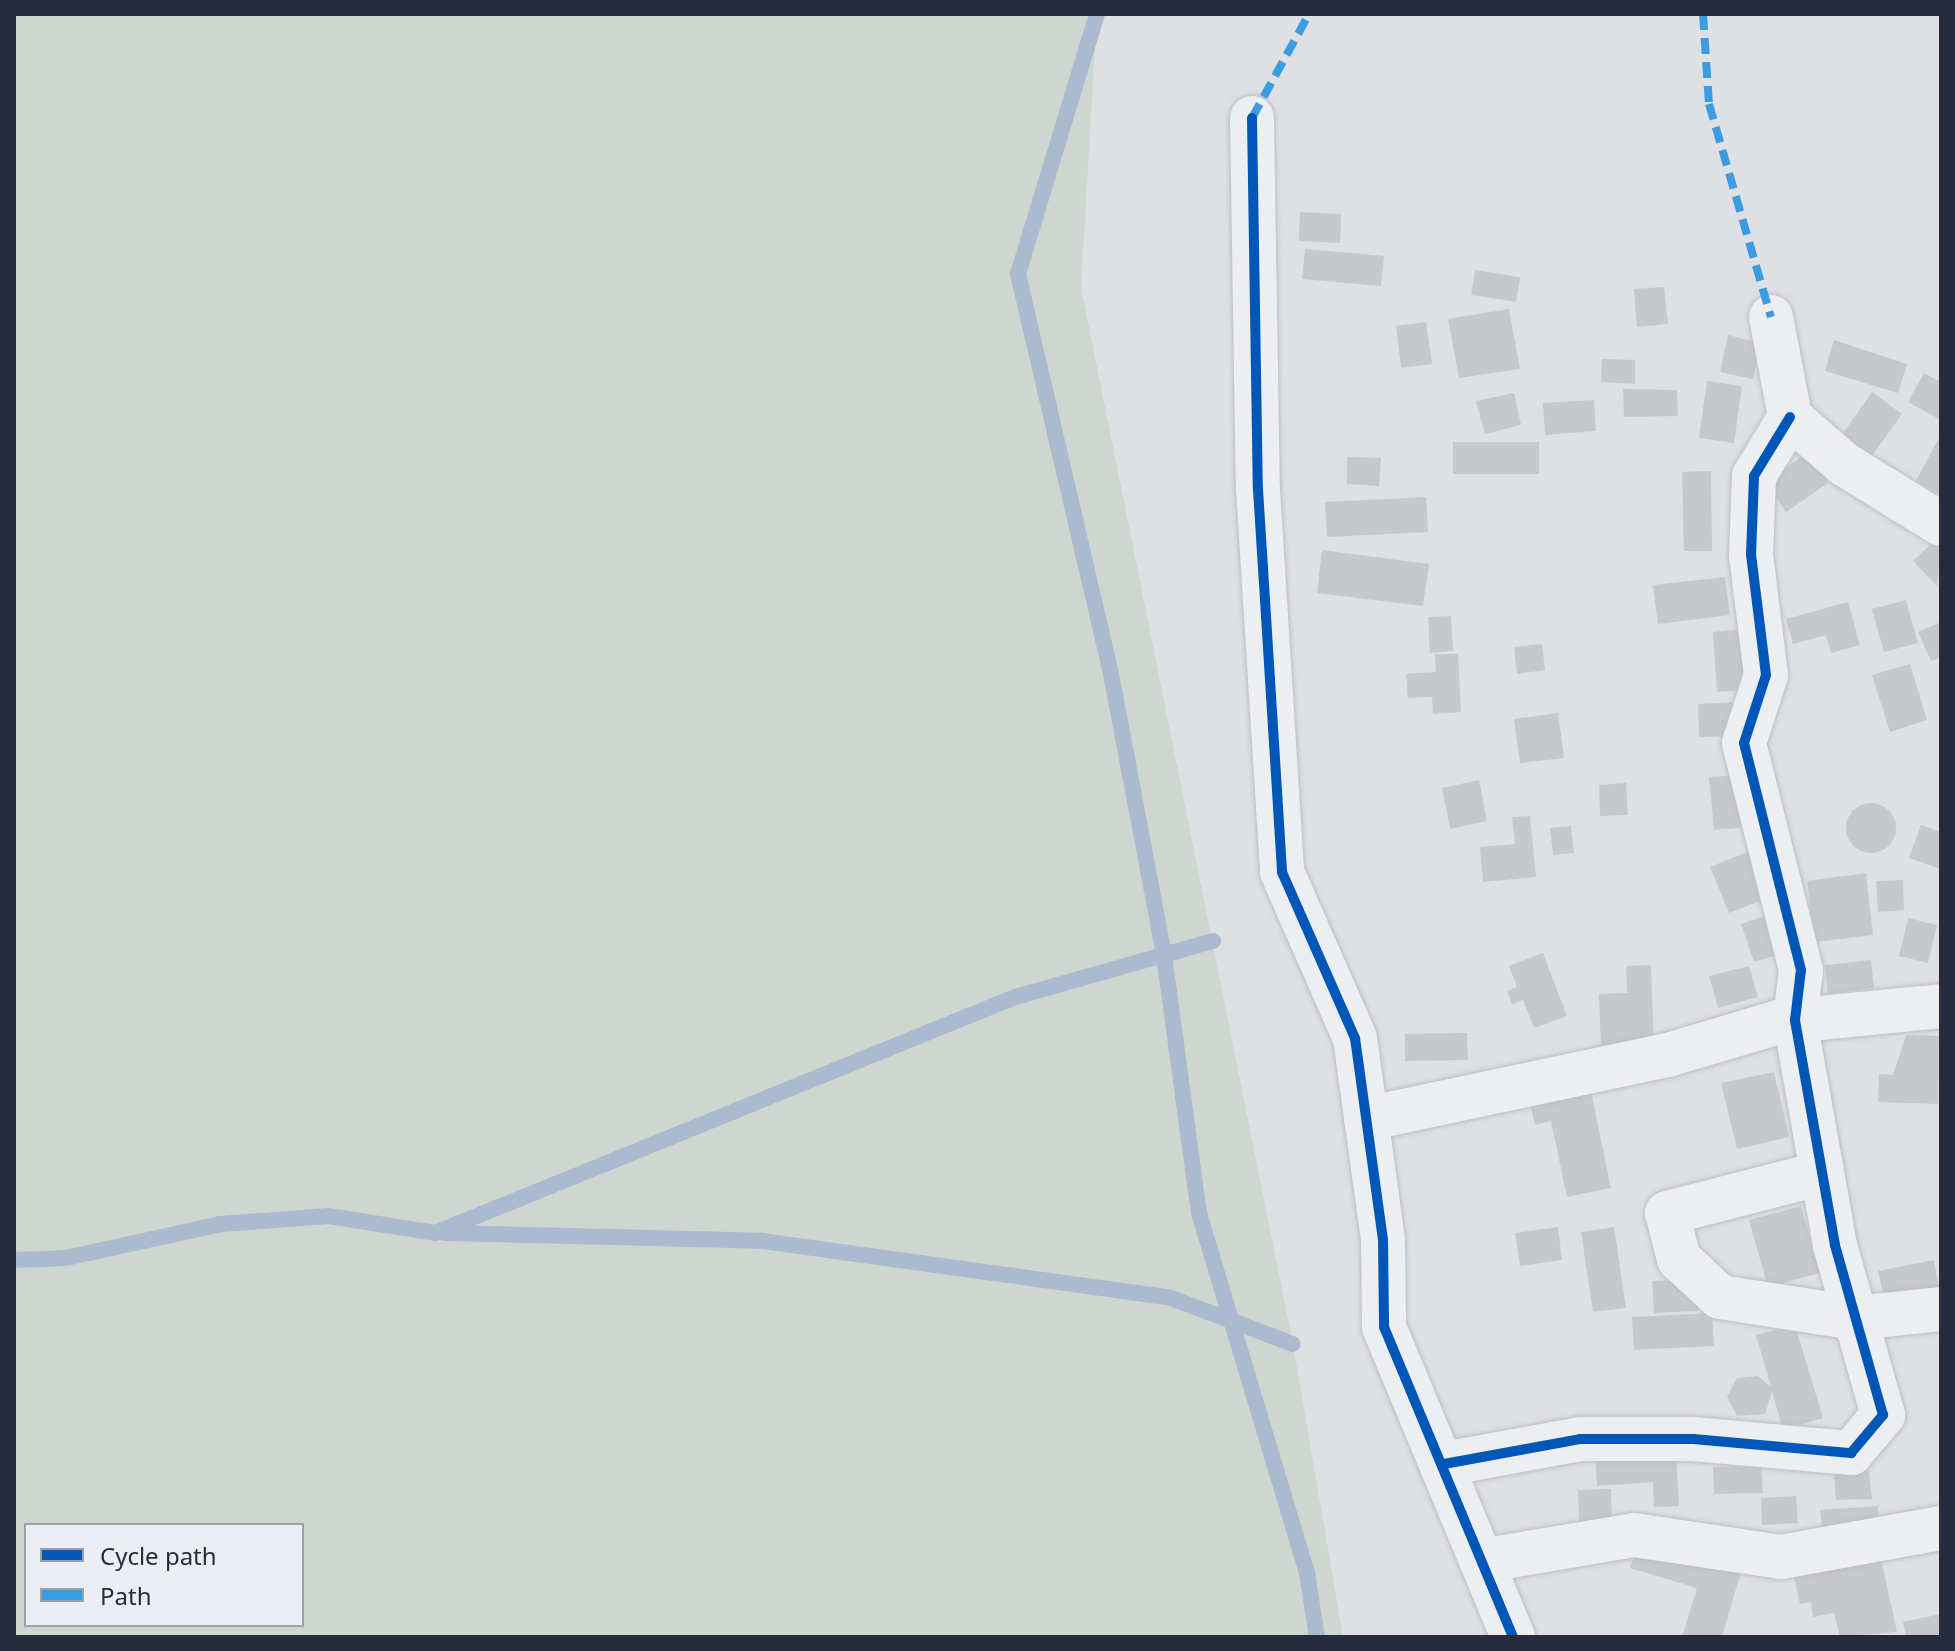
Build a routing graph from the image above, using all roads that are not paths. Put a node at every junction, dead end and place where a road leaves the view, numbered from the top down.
1 (1252, 118) dead end
2 (1771, 317) dead end
3 (1790, 417) junction
4 (1941, 524) edge
5 (1941, 1005) edge
6 (1795, 1020) junction
7 (1366, 1119) junction
8 (1822, 1173) junction
9 (1941, 1309) edge
10 (1855, 1318) junction
11 (1444, 1464) junction
12 (1941, 1528) edge
13 (1481, 1561) junction
14 (1513, 1637) edge

1 - 7 street
2 - 3 street
3 - 4 street
3 - 6 street
5 - 6 street
6 - 7 street
6 - 8 street
7 - 11 street
8 - 10 street
8 - 10 street
9 - 10 street
10 - 11 street
11 - 13 street
12 - 13 street
13 - 14 street

